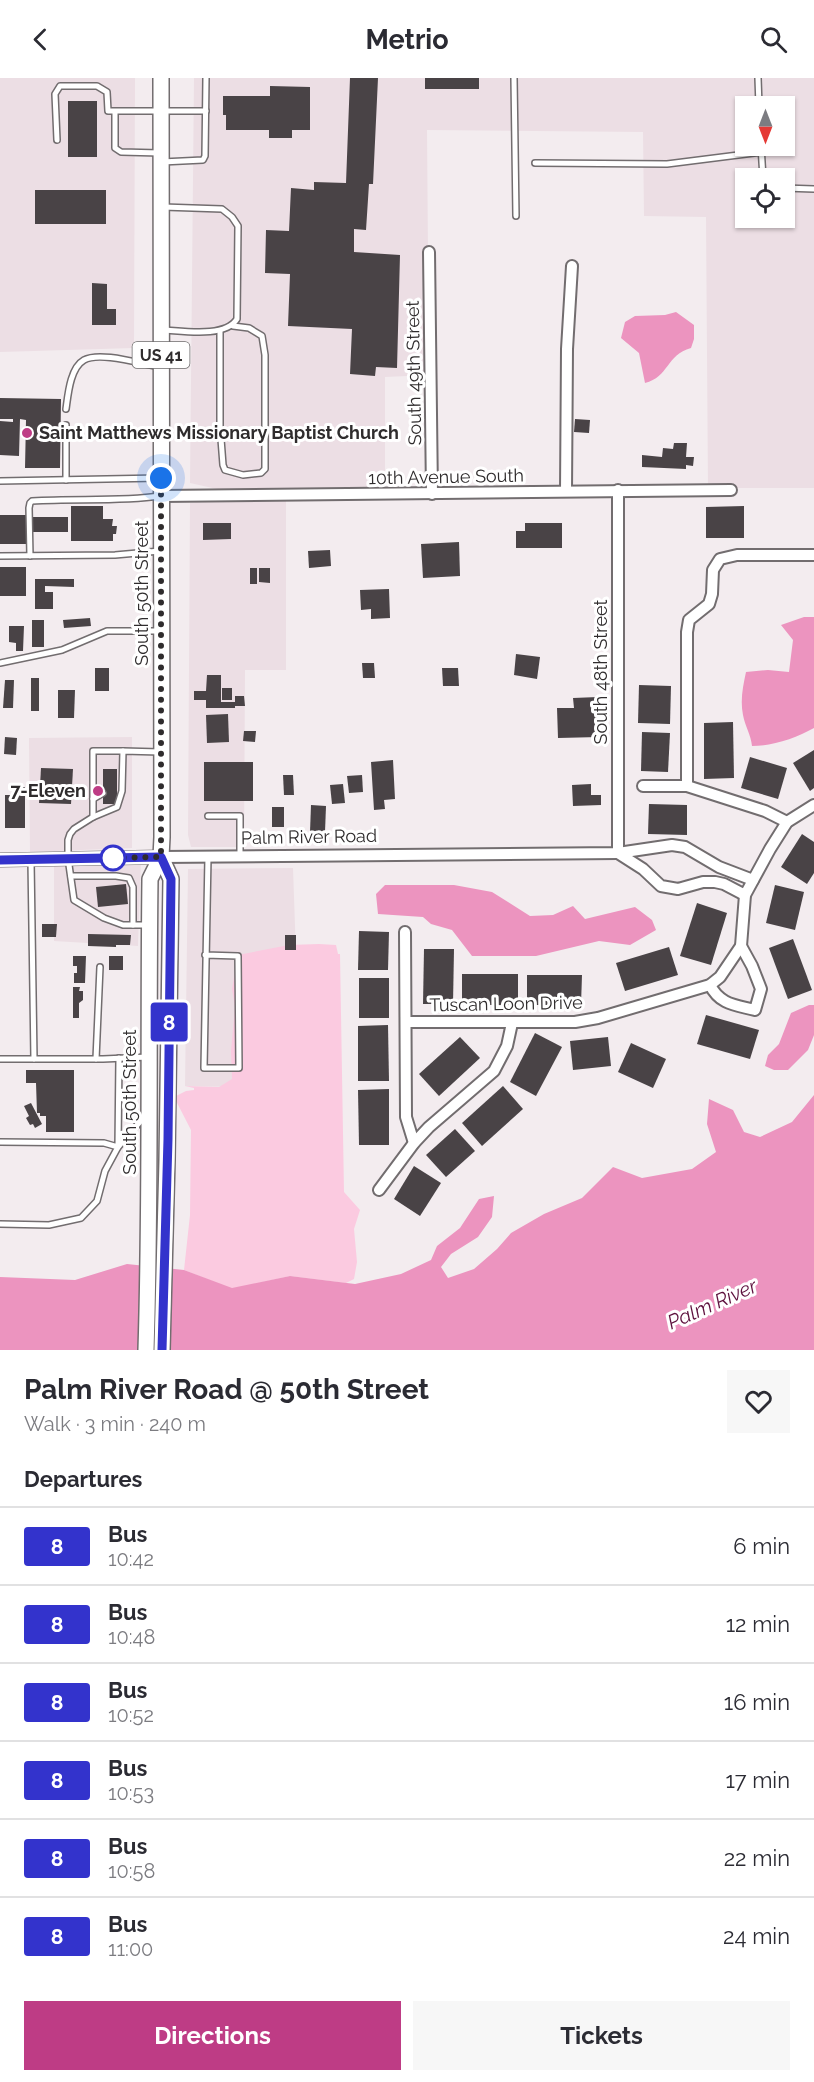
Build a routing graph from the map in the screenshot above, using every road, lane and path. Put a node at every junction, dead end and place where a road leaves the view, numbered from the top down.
1 (161, 78) edge
2 (206, 78) edge
3 (514, 78) edge
4 (758, 78) edge
5 (759, 96) edge
6 (206, 111) junction
7 (115, 112) junction
8 (161, 112) junction
9 (57, 140) dead end
10 (735, 153) edge
11 (161, 157) junction
12 (535, 163) dead end
13 (795, 188) edge
14 (814, 189) edge
15 (161, 207) junction
16 (516, 216) dead end
17 (429, 252) dead end
18 (572, 266) dead end
19 (233, 326) junction
20 (161, 330) junction
21 (220, 331) junction
22 (161, 367) junction
23 (66, 409) dead end
24 (66, 424) dead end
25 (161, 478) junction
26 (66, 480) junction
27 (0, 482) edge
28 (618, 490) junction
29 (731, 490) dead end
30 (566, 491) junction
31 (432, 494) junction
32 (161, 496) junction
33 (161, 551) junction
34 (814, 555) edge
35 (0, 556) edge
36 (30, 556) junction
37 (161, 631) junction
38 (0, 663) edge
39 (123, 751) junction
40 (161, 752) junction
41 (643, 786) dead end
42 (687, 786) junction
43 (103, 793) dead end
44 (93, 799) junction
45 (814, 805) edge
46 (208, 816) dead end
47 (93, 817) junction
48 (787, 822) junction
49 (618, 853) junction
50 (208, 856) junction
51 (240, 856) junction
52 (161, 857) junction
53 (68, 858) junction
54 (31, 859) junction
55 (0, 860) edge
56 (710, 861) junction
57 (71, 876) junction
58 (753, 880) junction
59 (703, 882) junction
60 (745, 895) junction
61 (133, 925) junction
62 (150, 925) junction
63 (405, 932) dead end
64 (741, 946) junction
65 (206, 955) junction
66 (100, 968) dead end
67 (710, 986) junction
68 (406, 1022) junction
69 (512, 1023) junction
70 (149, 1057) junction
71 (119, 1058) junction
72 (0, 1059) edge
73 (34, 1059) junction
74 (96, 1059) junction
75 (148, 1112) junction
76 (0, 1142) edge
77 (414, 1143) junction
78 (118, 1147) junction
79 (379, 1190) dead end
80 (0, 1224) edge
81 (157, 1247) junction
82 (146, 1350) edge
83 (162, 1350) edge

1 - 8 main road, South 50th Street / US 41
2 - 6 lane
3 - 16 lane
4 - 5 lane
6 - 8 lane
6 - 11 lane
7 - 8 lane
7 - 9 lane
7 - 11 lane
8 - 11 main road, South 50th Street / US 41
10 - 12 lane
11 - 15 main road, South 50th Street / US 41
13 - 14 lane
15 - 19 lane
15 - 20 main road, South 50th Street / US 41
17 - 31 street, South 49th Street
18 - 30 street
19 - 21 lane
19 - 21 lane
20 - 21 lane
20 - 22 main road, South 50th Street / US 41
22 - 23 lane
22 - 25 main road, South 50th Street / US 41
24 - 26 lane
25 - 26 lane
25 - 32 main road, South 50th Street / US 41
26 - 27 lane
28 - 29 street, 10th Avenue South
28 - 30 street, 10th Avenue South
28 - 49 street, South 48th Street
30 - 31 street, 10th Avenue South
31 - 32 street, 10th Avenue South
32 - 33 main road, South 50th Street / US 41
32 - 36 lane
33 - 36 lane
33 - 37 main road, South 50th Street / US 41
34 - 42 street
35 - 36 lane
37 - 38 lane
37 - 40 main road, South 50th Street / US 41
39 - 40 lane
39 - 44 lane
39 - 47 lane
40 - 52 main road, South 50th Street / US 41
41 - 42 street
42 - 48 street
43 - 44 lane
44 - 47 lane
45 - 48 street
46 - 51 lane
47 - 53 lane
48 - 58 street
49 - 51 street, Palm River Road
49 - 56 street, Palm River Road
49 - 59 street
50 - 51 street, Palm River Road
50 - 52 street, Palm River Road
50 - 65 lane
52 - 53 street, Palm River Road
52 - 62 main road, South 50th Street / US 41
52 - 81 main road, South 50th Street / US 41
53 - 54 street, Palm River Road
53 - 57 lane
54 - 55 street, Palm River Road
54 - 73 lane
56 - 58 street, Palm River Road
56 - 59 street
57 - 61 lane
57 - 61 lane
58 - 60 street
59 - 60 street
60 - 64 street
61 - 62 lane
62 - 70 main road, South 50th Street / US 41
63 - 68 street
64 - 67 street
64 - 67 street
65 - 65 lane
66 - 74 lane
67 - 69 street, Tuscan Loon Drive
68 - 69 street, Tuscan Loon Drive
68 - 77 street
69 - 77 street
70 - 71 lane
70 - 75 main road, South 50th Street / US 41
71 - 74 lane
71 - 78 lane
72 - 73 lane
73 - 74 lane
75 - 78 lane
75 - 81 main road, South 50th Street / US 41
76 - 78 lane
77 - 79 street
78 - 80 lane
81 - 82 main road, South 50th Street / US 41
81 - 83 main road, South 50th Street / US 41

